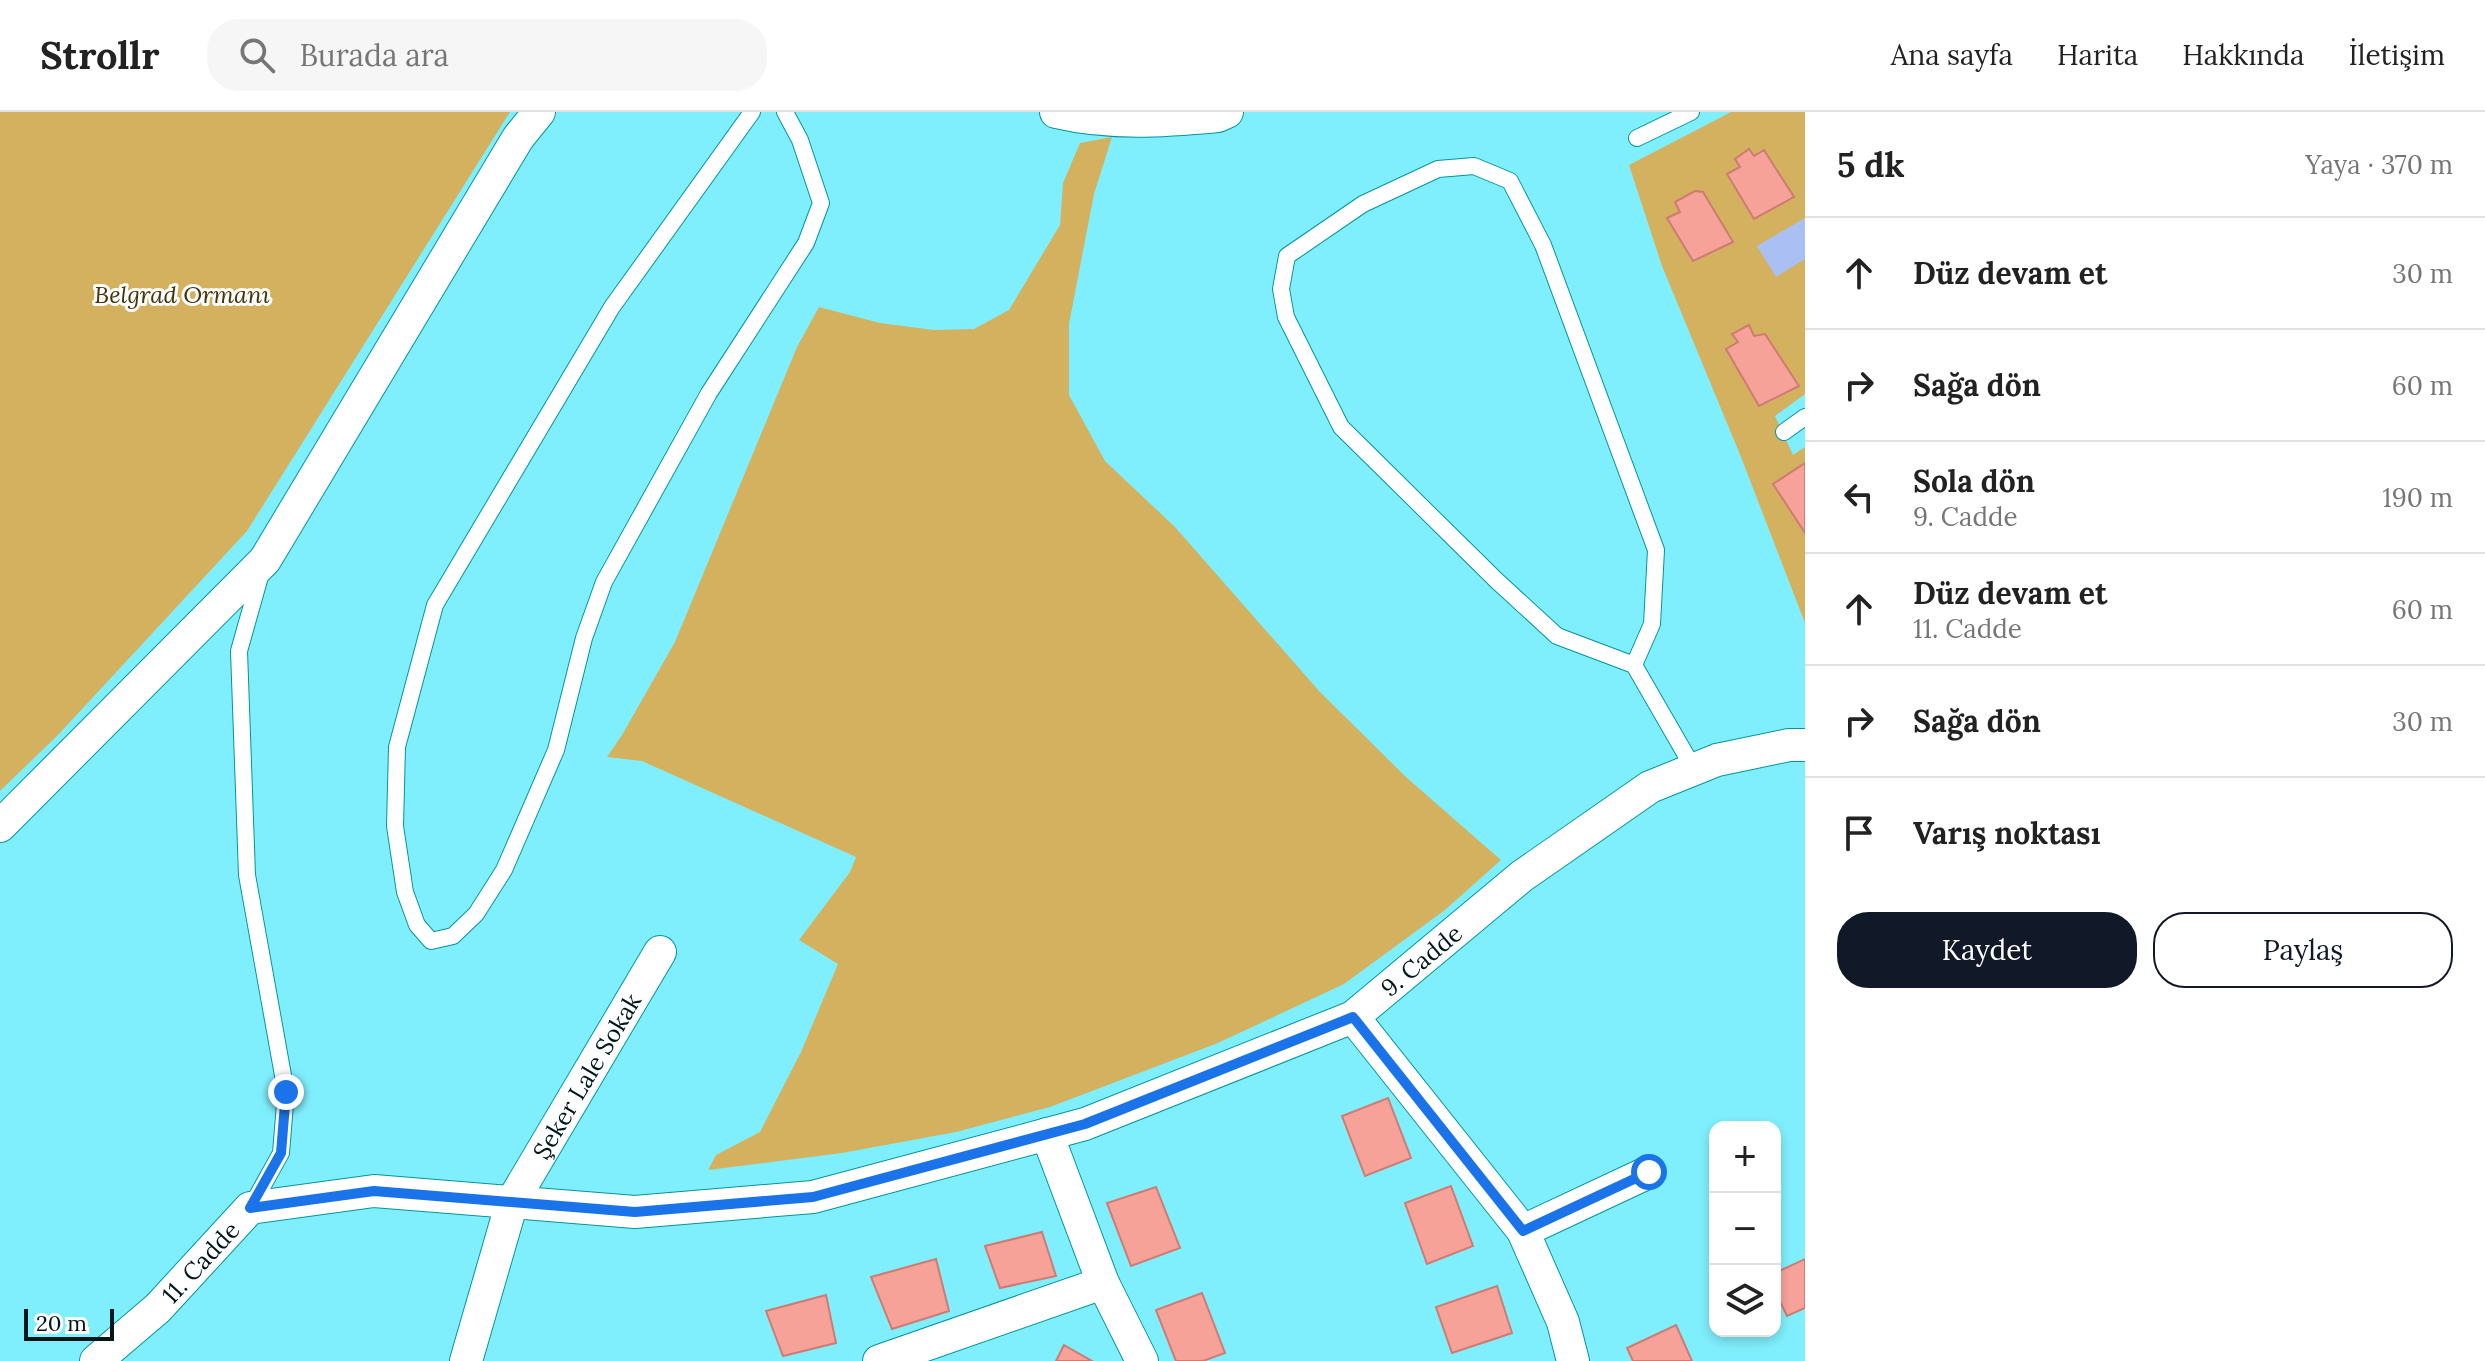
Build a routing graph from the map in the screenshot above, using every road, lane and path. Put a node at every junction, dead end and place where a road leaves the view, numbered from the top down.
1 (539, 112) edge
2 (752, 112) edge
3 (785, 112) edge
4 (1056, 112) edge
5 (1227, 112) edge
6 (1691, 112) edge
7 (1637, 138) dead end
8 (1805, 417) edge
9 (1784, 432) dead end
10 (265, 560) junction
11 (1634, 665) junction
12 (1800, 748) edge
13 (1694, 769) junction
14 (0, 826) edge
15 (660, 952) dead end
16 (1353, 1017) junction
17 (1047, 1134) junction
18 (1649, 1172) dead end
19 (512, 1202) junction
20 (250, 1208) junction
21 (1523, 1231) junction
22 (1103, 1283) junction
23 (96, 1361) edge
24 (466, 1361) edge
25 (879, 1361) edge
26 (1142, 1361) edge
27 (1573, 1361) edge

1 - 10 street
2 - 3 lane
4 - 5 street
6 - 7 lane
8 - 9 lane
10 - 14 street
10 - 20 lane
11 - 11 lane
11 - 13 lane
12 - 13 street, 9. Cadde
13 - 16 street, 9. Cadde
15 - 19 street, Şeker Lale Sokak
16 - 17 street, 9. Cadde
16 - 21 street
17 - 19 street, 9. Cadde
17 - 22 street
18 - 21 street
19 - 20 street, 11. Cadde
19 - 24 street, Şeker Lale Sokak
20 - 23 street, 11. Cadde
21 - 27 street
22 - 25 street
22 - 26 street

